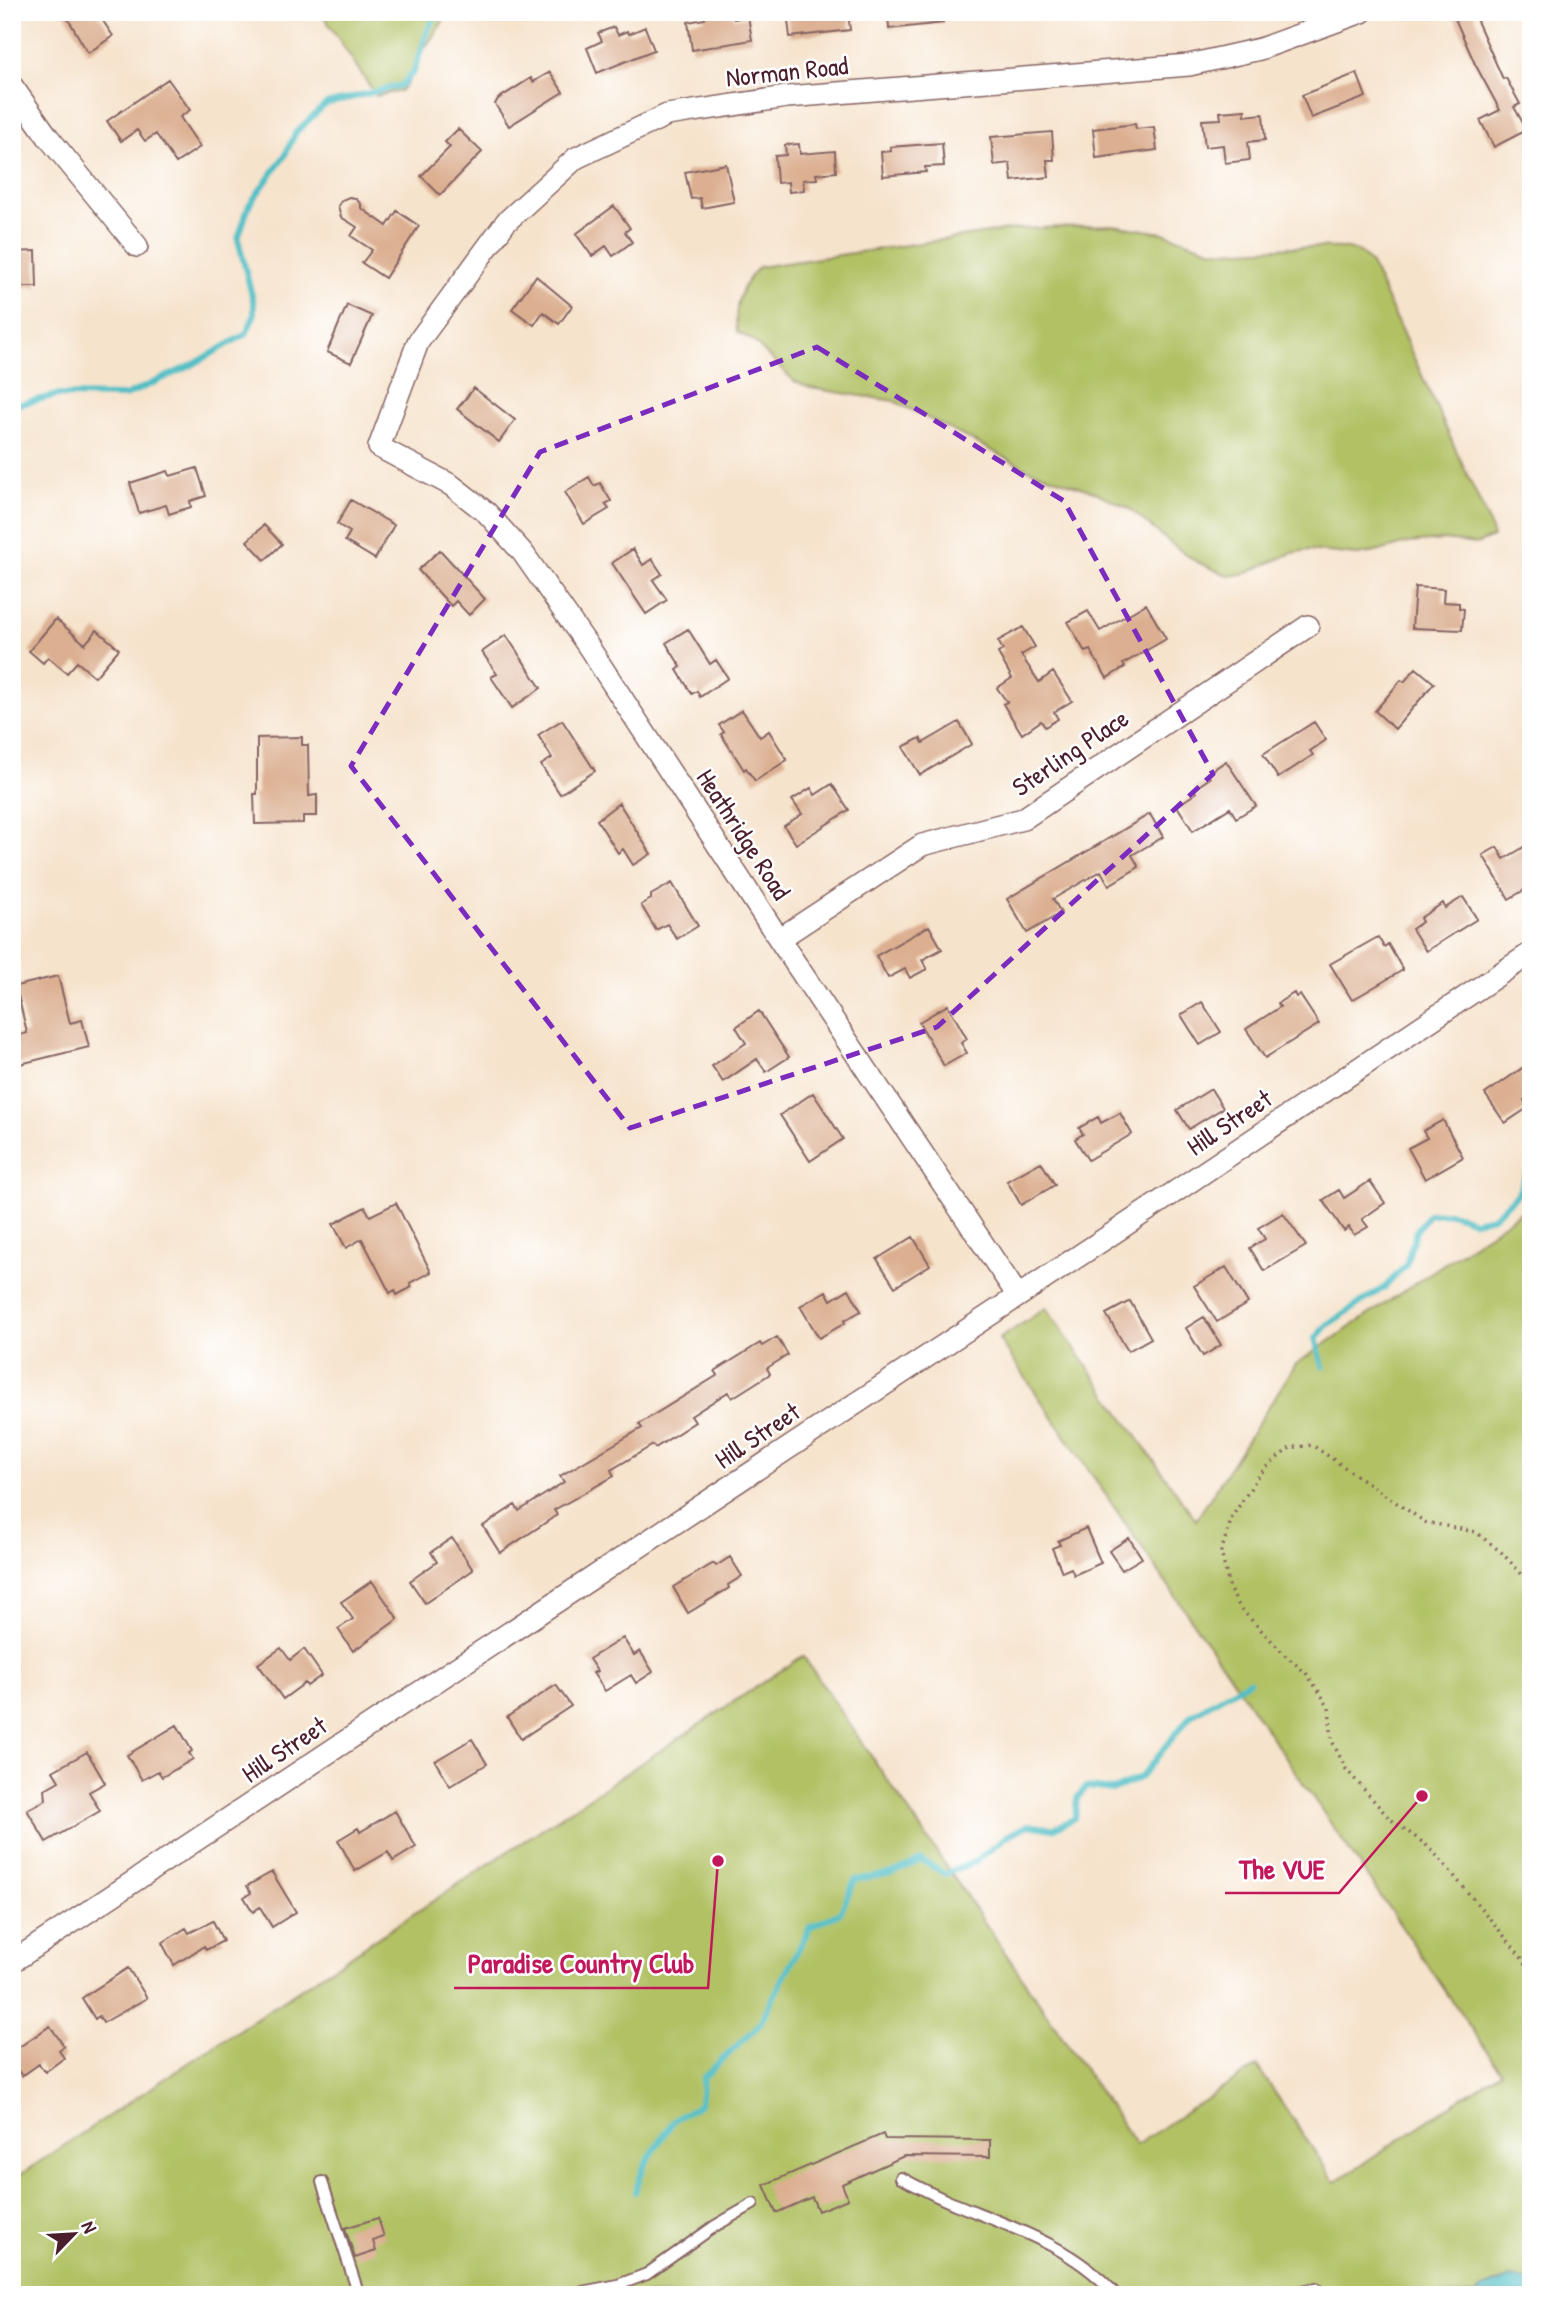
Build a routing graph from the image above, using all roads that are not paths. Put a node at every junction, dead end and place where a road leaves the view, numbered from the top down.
1 (1362, 12) edge
2 (12, 86) edge
3 (137, 246) dead end
4 (379, 447) joint
5 (1308, 626) dead end
6 (779, 939) junction
7 (1531, 953) edge
8 (1018, 1296) junction
9 (12, 1962) edge
10 (901, 2178) dead end
11 (322, 2182) dead end
12 (753, 2204) dead end
13 (1315, 2288) dead end
14 (359, 2295) edge
15 (566, 2295) edge
16 (1116, 2295) edge
17 (1285, 2295) edge

1 - 4 street, Norman Road
2 - 3 street
4 - 6 street, Heathridge Road
5 - 6 street, Sterling Place
6 - 8 street, Heathridge Road
7 - 8 street, Hill Street
8 - 9 street, Hill Street
10 - 16 lane
11 - 14 lane
12 - 15 lane
13 - 17 lane

